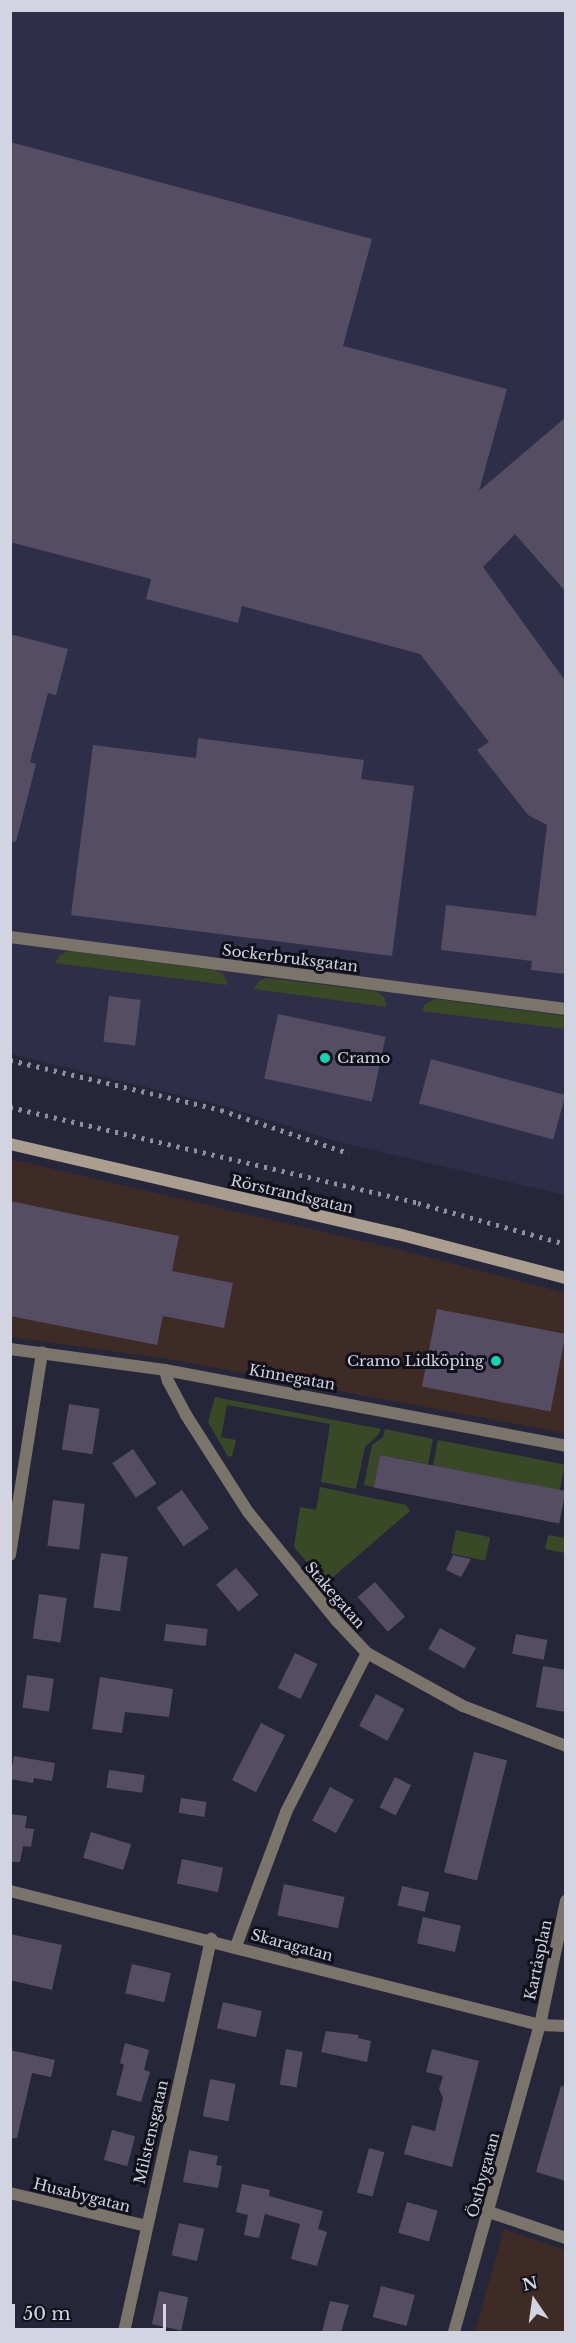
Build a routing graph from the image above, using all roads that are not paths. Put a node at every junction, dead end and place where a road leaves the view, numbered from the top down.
1 (10, 937) edge
2 (566, 1009) edge
3 (10, 1144) edge
4 (566, 1278) edge
5 (10, 1349) edge
6 (42, 1353) junction
7 (165, 1370) junction
8 (566, 1446) edge
9 (10, 1554) edge
10 (367, 1653) junction
11 (566, 1746) edge
12 (10, 1891) edge
13 (566, 1901) edge
14 (211, 1939) junction
15 (236, 1946) junction
16 (540, 2025) junction
17 (566, 2026) edge
18 (10, 2193) edge
19 (489, 2212) junction
20 (146, 2226) junction
21 (566, 2238) edge
22 (124, 2332) edge
23 (454, 2332) edge

1 - 2 street, Sockerbruksgatan
3 - 4 main road, Rörstrandsgatan
5 - 6 street, Kinnegatan
6 - 7 street, Kinnegatan
6 - 9 street
7 - 8 street, Kinnegatan
7 - 10 street, Stakegatan
10 - 11 street, Stakegatan
10 - 15 street
12 - 14 street, Skaragatan
13 - 16 street, Kartåsplan
14 - 15 street, Skaragatan
14 - 20 street, Milstensgatan
15 - 16 street, Skaragatan
16 - 17 street, Skaragatan
16 - 19 street, Östbygatan
18 - 20 street, Husabygatan
19 - 21 street
19 - 23 street, Östbygatan
20 - 22 street, Milstensgatan

